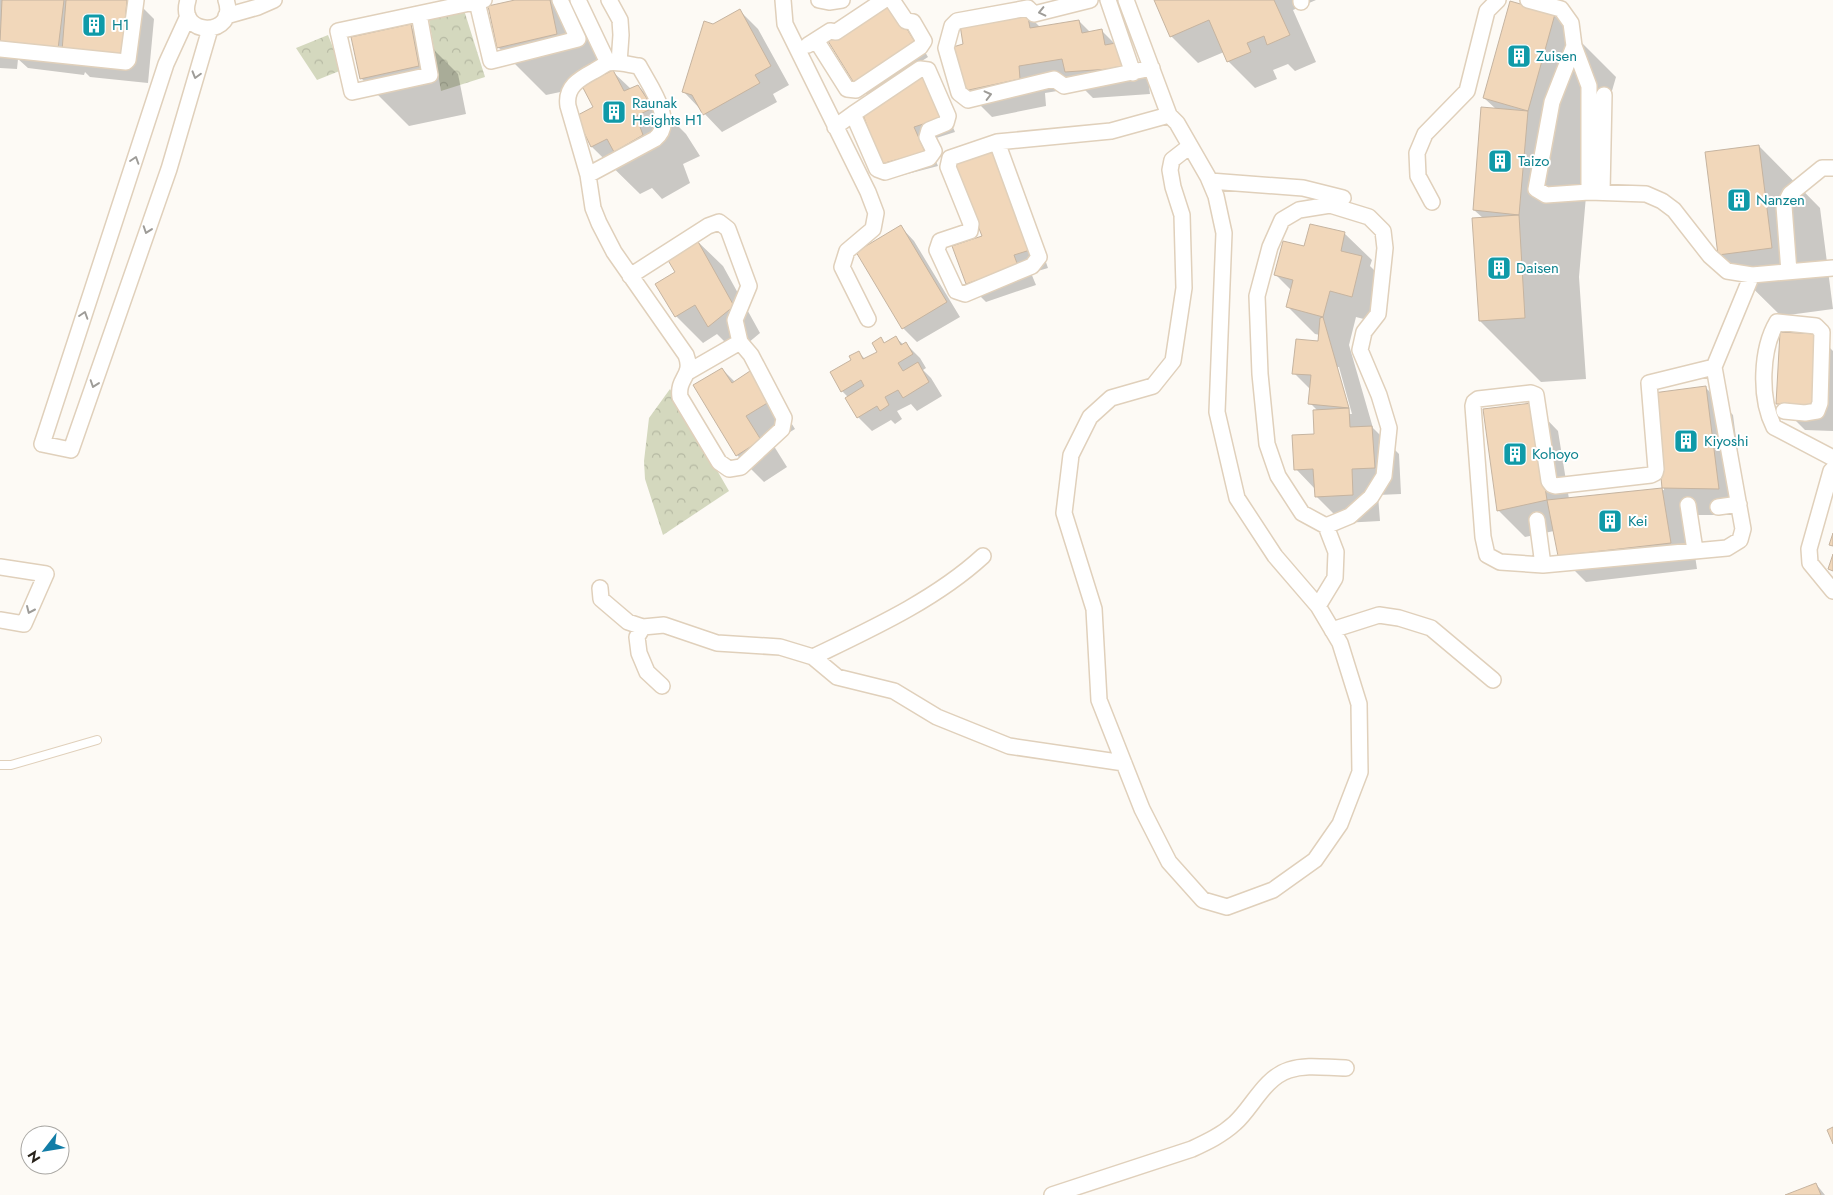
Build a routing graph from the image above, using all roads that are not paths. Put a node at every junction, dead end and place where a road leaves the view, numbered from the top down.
1 (136, 0) edge
2 (188, 0) edge
3 (226, 0) edge
4 (274, 0) edge
5 (560, 0) edge
6 (578, 0) edge
7 (609, 0) edge
8 (782, 0) edge
9 (819, 0) edge
10 (842, 0) edge
11 (884, 0) edge
12 (892, 0) edge
13 (1090, 0) edge
14 (1108, 0) edge
15 (1126, 0) edge
16 (1498, 0) edge
17 (1528, 0) edge
18 (480, 1) edge
19 (439, 4) edge
20 (419, 14) junction
21 (188, 16) junction
22 (226, 16) junction
23 (210, 29) junction
24 (816, 40) junction
25 (1574, 46) junction
26 (0, 49) edge
27 (798, 52) junction
28 (613, 63) junction
29 (1152, 68) junction
30 (1133, 73) junction
31 (1604, 95) dead end
32 (854, 114) junction
33 (1168, 115) junction
34 (835, 127) junction
35 (997, 142) junction
36 (1190, 146) junction
37 (1833, 168) edge
38 (588, 175) junction
39 (1210, 181) junction
40 (1596, 192) junction
41 (1342, 198) dead end
42 (1432, 202) dead end
43 (1833, 268) edge
44 (1789, 272) junction
45 (1752, 274) junction
46 (630, 276) junction
47 (868, 319) dead end
48 (740, 342) junction
49 (1714, 367) junction
50 (688, 372) junction
51 (1784, 411) dead end
52 (1833, 458) edge
53 (1833, 469) edge
54 (1739, 504) junction
55 (1688, 505) dead end
56 (1718, 507) dead end
57 (1537, 520) dead end
58 (1326, 526) junction
59 (1695, 550) junction
60 (983, 556) dead end
61 (1543, 565) junction
62 (0, 567) edge
63 (600, 588) dead end
64 (1833, 590) edge
65 (1318, 606) junction
66 (0, 620) edge
67 (643, 627) junction
68 (1332, 630) junction
69 (813, 657) junction
70 (1493, 680) dead end
71 (662, 686) dead end
72 (97, 740) dead end
73 (1124, 762) junction
74 (0, 765) edge
75 (1346, 1068) dead end
76 (1052, 1195) edge

1 - 26 street
2 - 21 street
3 - 22 street
4 - 22 street
5 - 18 street
6 - 28 street
7 - 28 street
8 - 27 street
9 - 10 street
11 - 24 street
12 - 24 street
13 -> 30 street
14 - 30 street
15 - 29 street
16 - 42 street
17 - 25 street
18 - 19 street
19 - 20 street
20 - 20 street
21 - 23 street
23 -> 21 street
22 - 23 street
24 - 27 street
25 - 40 street
25 - 40 street
27 - 34 street
28 - 38 street
28 - 38 street
29 - 30 street
29 - 33 street
31 - 40 street
32 - 32 street
32 - 34 street
33 - 35 street
33 - 36 street
34 - 47 street
35 - 35 street
36 - 39 street
36 - 73 street
37 - 44 street
38 - 46 street
39 - 41 street
39 - 65 street
40 - 45 street
43 - 44 street
44 - 45 street
45 - 49 street
46 - 48 street
46 - 50 street
48 - 50 street
48 - 50 street
49 - 54 street
49 - 61 street
51 - 52 street
53 - 64 street
54 - 56 street
54 - 59 street
55 - 59 street
57 - 61 street
58 - 58 street
58 - 65 street
59 - 61 street
60 - 69 street
62 -> 66 street
63 - 67 street
65 - 68 street
67 - 69 street
67 - 71 street
68 - 70 street
68 - 73 street
69 - 73 street
72 - 74 lane
75 - 76 street

